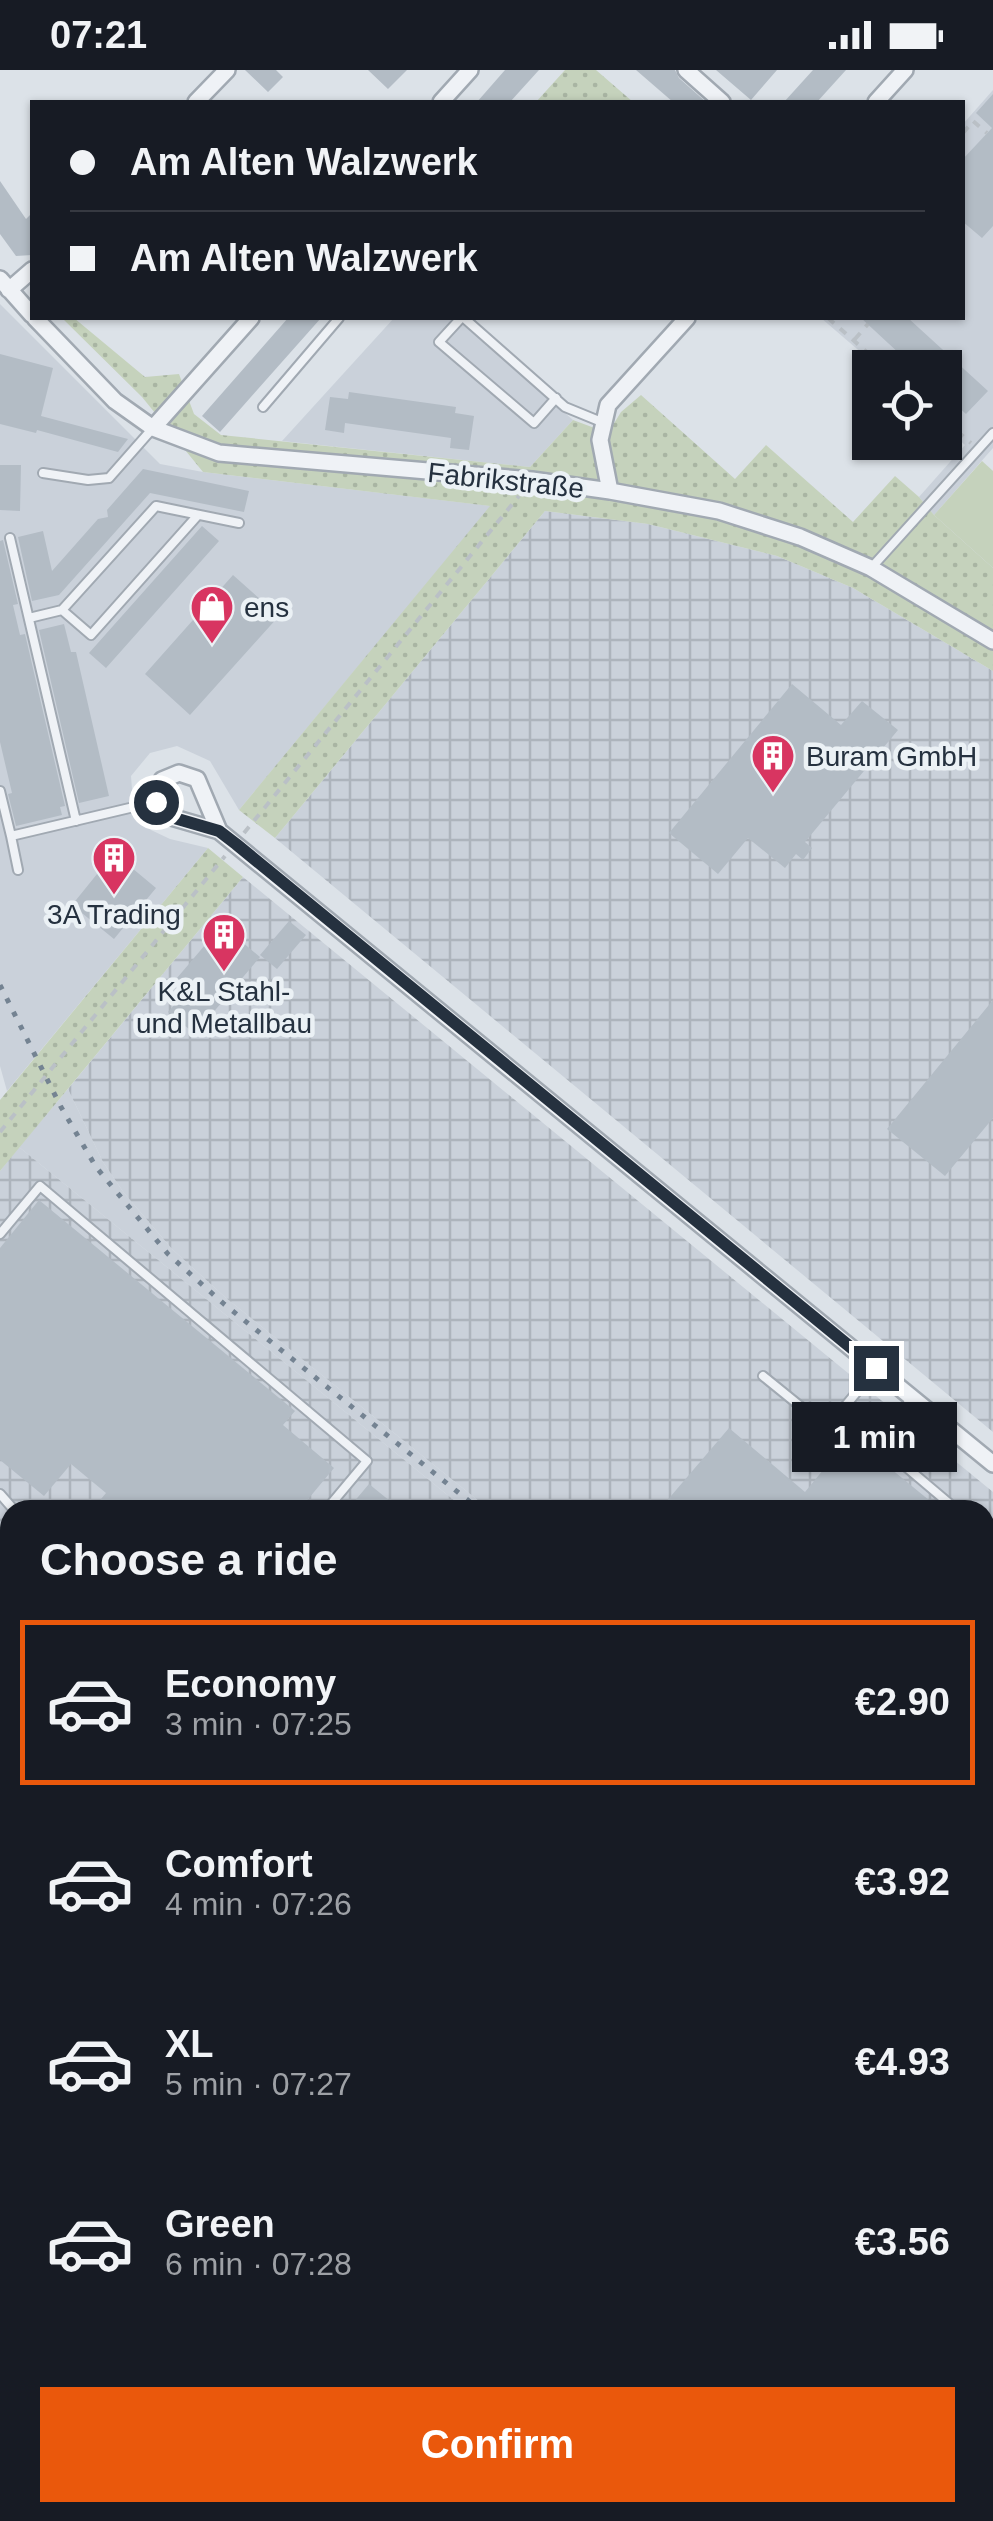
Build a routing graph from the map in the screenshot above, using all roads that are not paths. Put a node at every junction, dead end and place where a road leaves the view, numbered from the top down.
1 (227, 70) edge
2 (470, 70) edge
3 (686, 70) edge
4 (905, 70) edge
5 (198, 100) edge
6 (444, 100) edge
7 (720, 100) edge
8 (878, 100) edge
9 (30, 271) edge
10 (4, 284) edge
11 (30, 312) edge
12 (38, 320) edge
13 (249, 320) edge
14 (338, 320) edge
15 (460, 320) edge
16 (464, 320) edge
17 (685, 320) edge
18 (556, 398) junction
19 (263, 406) dead end
20 (604, 423) junction
21 (153, 428) junction
22 (993, 434) edge
23 (43, 473) dead end
24 (610, 491) junction
25 (198, 515) junction
26 (239, 523) dead end
27 (10, 538) dead end
28 (871, 568) junction
29 (62, 610) junction
30 (29, 618) junction
31 (993, 641) edge
32 (0, 791) edge
33 (156, 802) junction
34 (76, 821) junction
35 (219, 831) junction
36 (10, 836) junction
37 (18, 870) dead end
38 (0, 1234) edge
39 (876, 1368) junction
40 (763, 1376) dead end
41 (912, 1398) junction
42 (993, 1464) edge
43 (334, 1500) edge
44 (945, 1500) edge

1 - 5 street
2 - 6 street
3 - 7 street
4 - 8 street
9 - 10 street
10 - 11 street, Fabrikstraße
12 - 21 street, Fabrikstraße
13 - 21 street
14 - 19 lane
15 - 18 lane
16 - 18 lane
17 - 20 street
18 - 20 lane
20 - 24 street
21 - 23 lane
21 - 24 street, Fabrikstraße
22 - 28 lane
24 - 28 street, Fabrikstraße
25 - 26 lane
25 - 29 lane
25 - 29 lane
27 - 30 lane
28 - 31 street, Fabrikstraße
29 - 30 lane
30 - 34 lane
32 - 36 lane
33 - 34 lane
33 - 35 street
33 - 35 street
34 - 36 lane
35 - 39 street
36 - 37 lane
38 - 43 lane
39 - 40 lane
39 - 41 street
41 - 42 street
41 - 44 lane

